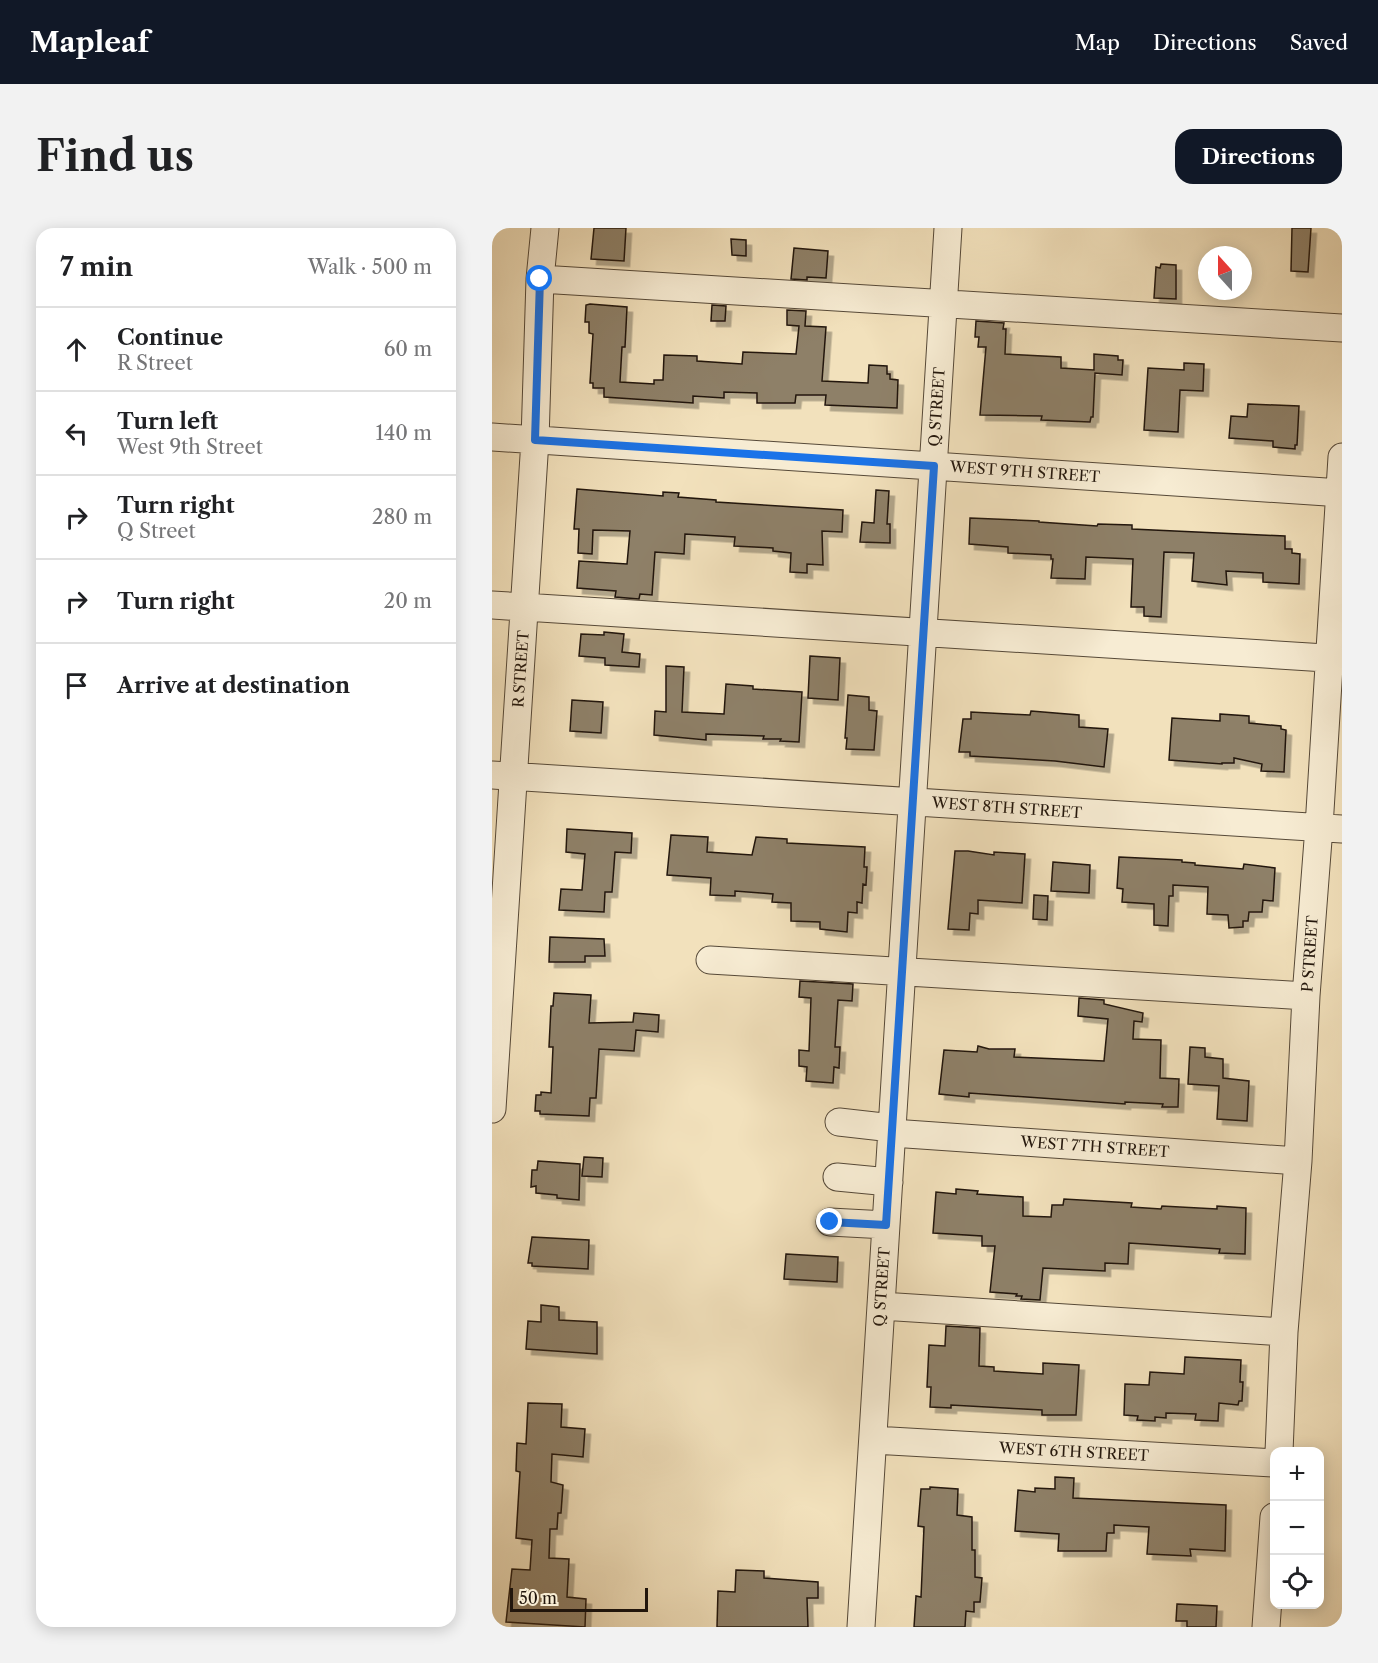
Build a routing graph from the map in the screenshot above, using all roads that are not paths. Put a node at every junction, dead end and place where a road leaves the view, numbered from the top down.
1 (545, 228) edge
2 (948, 228) edge
3 (540, 279) junction
4 (944, 304) junction
5 (1342, 328) edge
6 (492, 437) edge
7 (535, 440) junction
8 (1342, 457) edge
9 (934, 466) junction
10 (1341, 493) edge
11 (492, 604) edge
12 (525, 607) junction
13 (923, 632) junction
14 (1336, 658) edge
15 (503, 776) edge
16 (913, 802) junction
17 (1331, 828) edge
18 (710, 960) dead end
19 (902, 972) junction
20 (1306, 996) junction
21 (492, 1109) edge
22 (839, 1122) dead end
23 (892, 1130) junction
24 (1298, 1161) junction
25 (837, 1177) dead end
26 (889, 1182) junction
27 (830, 1222) dead end
28 (886, 1225) junction
29 (881, 1306) junction
30 (1284, 1332) junction
31 (873, 1440) junction
32 (1279, 1447) edge
33 (1270, 1463) edge
34 (1272, 1555) edge
35 (861, 1627) edge
36 (1266, 1627) edge

1 - 3 street, R STREET
2 - 4 street, Q STREET
3 - 4 street
3 - 7 street, R STREET
4 - 5 street
4 - 9 street, Q STREET
6 - 7 street, WEST 9TH STREET
7 - 9 street, WEST 9TH STREET
7 - 12 street, R STREET
8 - 10 street, P STREET
9 - 10 street, WEST 9TH STREET
9 - 13 street, Q STREET
10 - 14 street, P STREET
11 - 12 street
12 - 13 street
12 - 15 street, R STREET
13 - 14 street
13 - 16 street, Q STREET
14 - 17 street, P STREET
15 - 16 street, WEST 8TH STREET
15 - 21 street, R STREET
16 - 17 street, WEST 8TH STREET
16 - 19 street, Q STREET
17 - 20 street, P STREET
18 - 19 street
19 - 20 street
19 - 23 street, Q STREET
20 - 24 street, P STREET
22 - 23 street, WEST 7TH STREET
23 - 24 street, WEST 7TH STREET
23 - 26 street, Q STREET
24 - 30 street, P STREET
25 - 26 street
26 - 28 street, Q STREET
27 - 28 street
28 - 29 street, Q STREET
29 - 30 street
29 - 31 street, Q STREET
30 - 32 street, P STREET
31 - 33 street, WEST 6TH STREET
31 - 35 street, Q STREET
34 - 36 street

